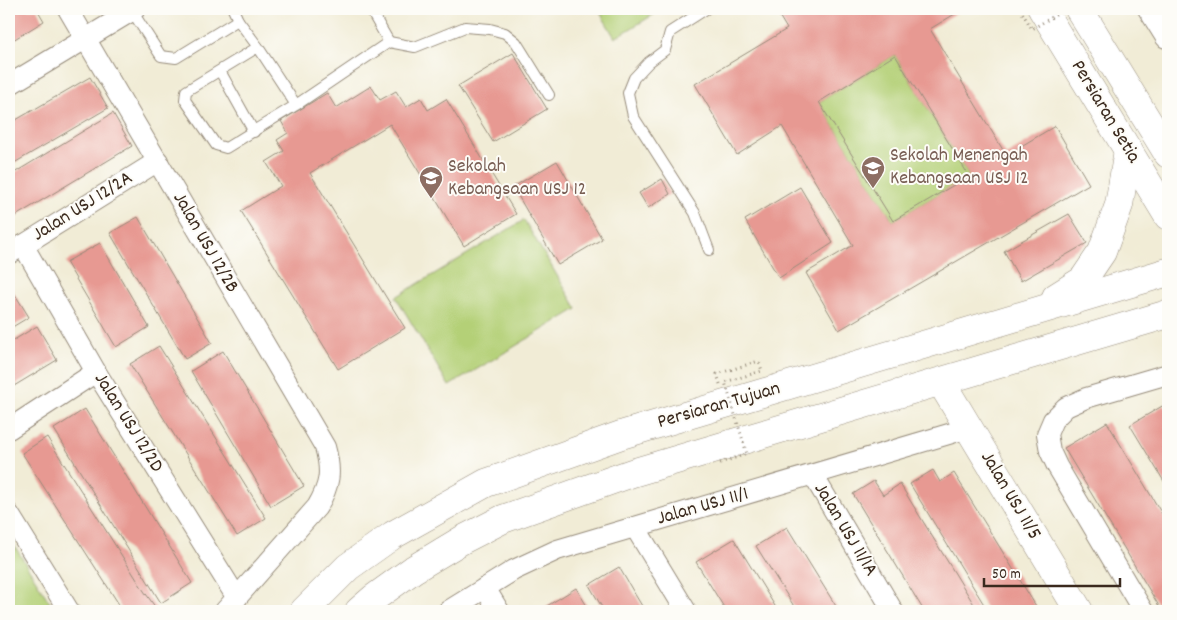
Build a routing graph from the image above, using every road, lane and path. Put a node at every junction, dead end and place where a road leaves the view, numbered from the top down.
1 (68, 9) edge
2 (233, 9) edge
3 (370, 9) edge
4 (706, 9) edge
5 (1020, 9) edge
6 (1042, 9) edge
7 (1066, 9) edge
8 (1079, 9) edge
9 (1148, 9) edge
10 (133, 10) edge
11 (238, 20) junction
12 (85, 38) junction
13 (1168, 39) edge
14 (389, 42) junction
15 (258, 47) junction
16 (220, 71) junction
17 (9, 84) edge
18 (548, 95) dead end
19 (296, 105) junction
20 (254, 132) junction
21 (1128, 150) junction
22 (1168, 154) edge
23 (158, 162) junction
24 (1168, 216) edge
25 (16, 249) edge
26 (709, 250) dead end
27 (1168, 272) edge
28 (1032, 312) junction
29 (1168, 314) edge
30 (96, 372) junction
31 (1168, 374) edge
32 (941, 382) junction
33 (726, 404) junction
34 (969, 428) junction
35 (9, 429) edge
36 (720, 462) dead end
37 (813, 475) junction
38 (9, 514) edge
39 (635, 527) junction
40 (485, 588) junction
41 (231, 605) edge
42 (69, 611) edge
43 (304, 611) edge
44 (359, 611) edge
45 (448, 611) edge
46 (499, 611) edge
47 (686, 611) edge
48 (893, 611) edge
49 (1079, 611) edge
50 (1143, 611) edge

1 - 12 street, Jalan USJ 12/2B
2 - 11 lane
3 - 14 lane
4 - 26 lane
5 - 7 path, bridge
6 - 21 main road, Persiaran Setia
8 - 22 main road, Persiaran Setia
9 - 13 street
10 - 11 lane
10 - 12 street
11 - 15 lane
12 - 17 street
12 - 23 street, Jalan USJ 12/2B
14 - 18 lane
14 - 19 lane
15 - 16 lane
15 - 19 lane
16 - 20 lane
16 - 20 lane
19 - 20 lane
21 - 24 main road, Persiaran Setia
21 - 28 main road
23 - 25 street, Jalan USJ 12/2A
23 - 41 street, Jalan USJ 12/2B
25 - 30 street, Jalan USJ 12/2D
27 - 28 main road, Persiaran Tujuan
28 - 33 main road, Persiaran Tujuan
29 - 32 main road, Persiaran Tujuan
30 - 35 street
30 - 41 street, Jalan USJ 12/2D
31 - 50 street
32 - 34 main road, Jalan USJ 11/5
32 - 44 main road, Persiaran Tujuan
33 - 36 path, bridge
33 - 43 main road, Persiaran Tujuan
34 - 37 street, Jalan USJ 11/1
34 - 49 main road, Jalan USJ 11/5
37 - 39 street, Jalan USJ 11/1
37 - 48 street, Jalan USJ 11/1A
38 - 42 street
39 - 40 street, Jalan USJ 11/1
39 - 47 street
40 - 45 street, Jalan USJ 11/1
40 - 46 street

